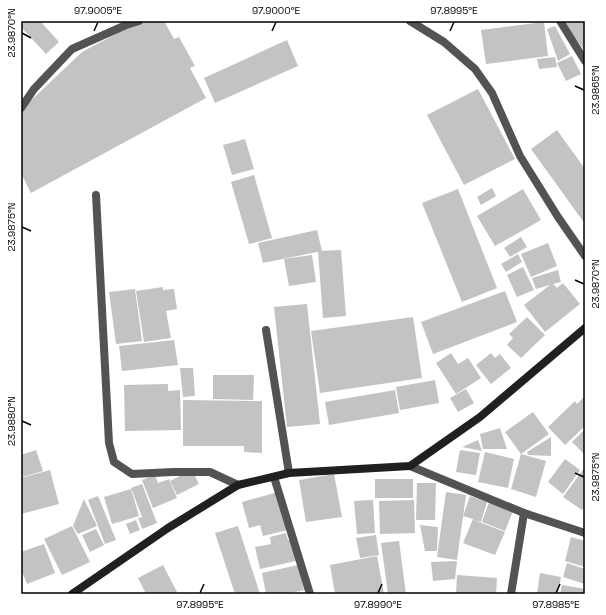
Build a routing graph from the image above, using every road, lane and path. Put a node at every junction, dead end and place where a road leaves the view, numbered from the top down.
1 (139, 21) edge
2 (410, 21) edge
3 (560, 21) edge
4 (585, 60) edge
5 (21, 108) edge
6 (96, 195) dead end
7 (585, 256) edge
8 (585, 328) edge
9 (266, 330) dead end
10 (410, 466) junction
11 (289, 473) junction
12 (274, 477) junction
13 (238, 485) junction
14 (524, 513) junction
15 (585, 533) edge
16 (72, 594) edge
17 (310, 594) edge
18 (511, 594) edge

1 - 5 street
2 - 7 street
3 - 4 street
6 - 13 street
8 - 10 street
9 - 11 street
10 - 11 street
10 - 14 street
11 - 12 street
12 - 13 street
12 - 17 street
13 - 16 street
14 - 15 street
14 - 18 street

